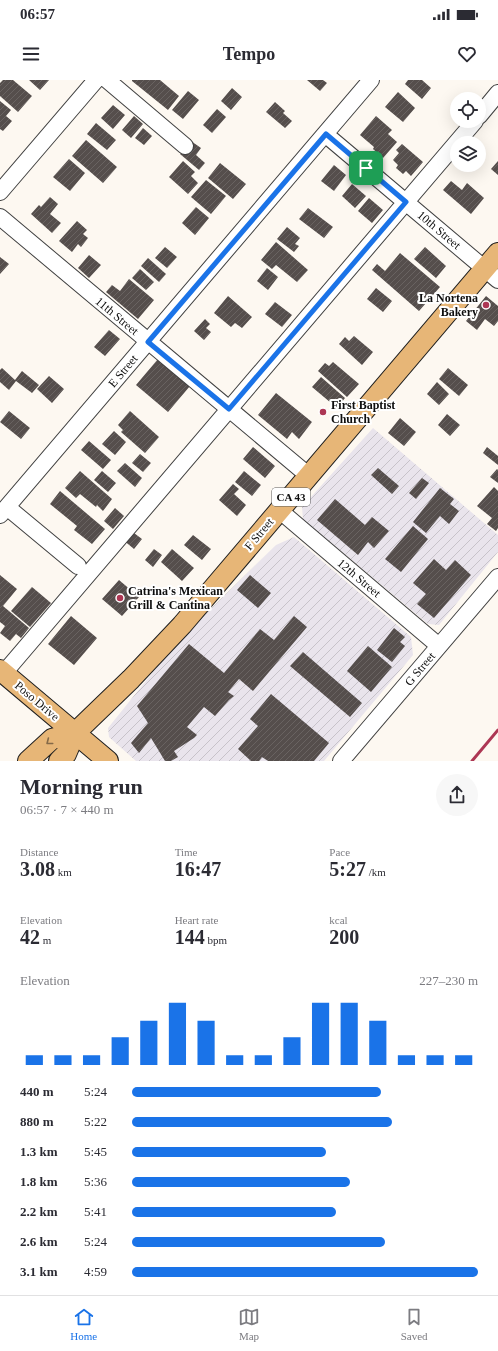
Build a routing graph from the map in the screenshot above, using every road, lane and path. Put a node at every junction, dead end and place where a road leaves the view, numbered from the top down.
1 (96, 80) edge
2 (106, 80) edge
3 (371, 80) edge
4 (498, 93) edge
5 (486, 108) edge
6 (468, 128) edge
7 (326, 134) junction
8 (185, 146) dead end
9 (0, 192) edge
10 (406, 202) junction
11 (0, 217) edge
12 (498, 254) edge
13 (492, 274) edge
14 (148, 342) junction
15 (229, 409) junction
16 (309, 476) junction
17 (279, 510) junction
18 (4, 511) edge
19 (78, 566) dead end
20 (498, 577) edge
21 (440, 646) junction
22 (2, 672) edge
23 (75, 733) junction
24 (28, 761) edge
25 (59, 761) edge
26 (108, 761) edge
27 (341, 761) edge

1 - 9 street
2 - 8 street
3 - 7 street, E Street
4 - 5 street
6 - 10 street
7 - 10 street, 10th Street
7 - 14 street, E Street
10 - 13 street, 10th Street
10 - 15 street
11 - 14 street, 11th Street
12 - 13 main road, F Street / CA 43
13 - 16 main road, F Street / CA 43
14 - 15 street, 11th Street
14 - 18 street, E Street
15 - 16 street, 11th Street
15 - 22 street
16 - 17 main road, F Street / CA 43
17 - 21 street, 12th Street
17 - 23 main road, F Street / CA 43
18 - 19 street
20 - 21 street, G Street
21 - 27 street, G Street
22 - 23 main road, Poso Drive
23 -> 24 main road, F Street / CA 43
23 - 25 main road, F Street / CA 43
23 - 26 main road, Poso Drive

